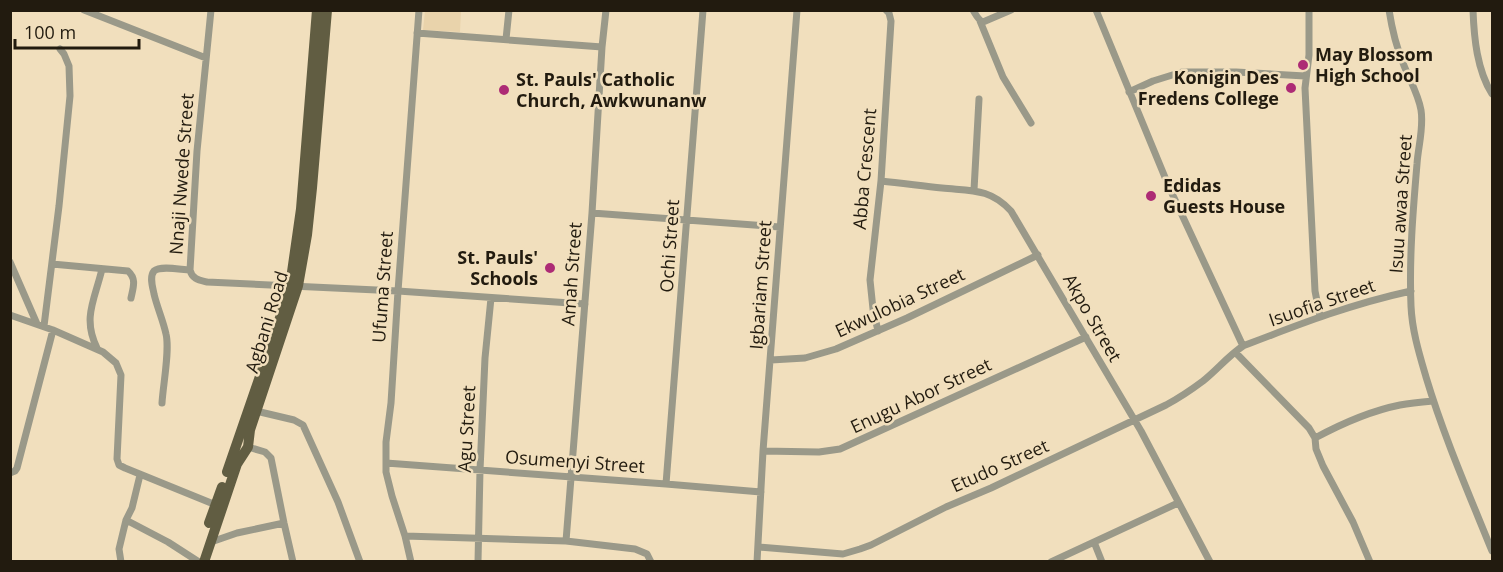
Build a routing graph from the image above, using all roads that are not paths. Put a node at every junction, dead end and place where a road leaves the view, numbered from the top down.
1 (84, 10) edge
2 (211, 10) edge
3 (317, 10) edge
4 (327, 10) edge
5 (419, 10) edge
6 (509, 10) edge
7 (606, 10) edge
8 (703, 10) edge
9 (797, 10) edge
10 (886, 10) edge
11 (973, 10) edge
12 (1011, 10) edge
13 (1096, 10) edge
14 (1309, 10) edge
15 (1389, 10) edge
16 (1473, 10) edge
17 (981, 21) junction
18 (417, 33) junction
19 (506, 39) junction
20 (602, 47) junction
21 (60, 49) dead end
22 (206, 58) junction
23 (1305, 76) junction
24 (1129, 92) junction
25 (1492, 93) edge
26 (979, 99) dead end
27 (1031, 123) dead end
28 (881, 181) junction
29 (974, 190) junction
30 (592, 213) junction
31 (687, 219) junction
32 (780, 227) junction
33 (1038, 255) junction
34 (10, 262) edge
35 (52, 264) junction
36 (102, 269) junction
37 (190, 270) junction
38 (294, 286) junction
39 (398, 291) junction
40 (1411, 291) junction
41 (131, 298) dead end
42 (491, 298) junction
43 (585, 304) junction
44 (10, 315) edge
45 (1320, 316) junction
46 (40, 325) junction
47 (53, 330) junction
48 (878, 331) junction
49 (1086, 337) junction
50 (1243, 346) junction
51 (97, 348) junction
52 (1235, 352) junction
53 (771, 360) junction
54 (1434, 401) junction
55 (162, 403) dead end
56 (256, 411) junction
57 (1134, 420) junction
58 (1315, 438) junction
59 (248, 447) junction
60 (763, 451) junction
61 (386, 463) junction
62 (480, 470) junction
63 (10, 472) edge
64 (140, 475) junction
65 (572, 477) junction
66 (666, 484) junction
67 (761, 492) junction
68 (1178, 503) junction
69 (216, 505) junction
70 (126, 520) junction
71 (284, 523) junction
72 (405, 536) junction
73 (478, 538) junction
74 (566, 541) junction
75 (211, 542) junction
76 (1094, 542) junction
77 (759, 547) junction
78 (1492, 551) edge
79 (121, 561) edge
80 (201, 561) edge
81 (293, 561) edge
82 (360, 561) edge
83 (411, 561) edge
84 (477, 561) edge
85 (651, 561) edge
86 (757, 561) edge
87 (1051, 561) edge
88 (1102, 561) edge
89 (1210, 561) edge
90 (1370, 561) edge

1 - 22 street
2 - 22 street, Nnaji Nwede Street
3 - 38 main road, Agbani Road
4 - 38 main road, Agbani Road
5 - 18 street, Ufuma Street
6 - 19 street
7 - 20 street, Amah Street
8 - 31 street, Ochi Street
9 - 32 street, Igbariam Street
10 - 28 street, Abba Crescent
11 - 17 street
12 - 17 street
13 - 24 street
14 - 23 street
15 - 40 street, Isuu awaa Street
16 - 25 street
17 - 27 street
18 - 19 street
18 - 39 street, Ufuma Street
19 - 20 street
20 - 30 street, Amah Street
21 - 35 street
22 - 37 street, Nnaji Nwede Street
23 - 24 street
23 - 45 street
24 - 50 street
26 - 29 street
28 - 29 street, Akpo Street
28 - 48 street, Abba Crescent
29 - 33 street, Akpo Street
30 - 31 street
30 - 43 street, Amah Street
31 - 32 street
31 - 66 street, Ochi Street
32 - 53 street, Igbariam Street
33 - 48 street, Ekwulobia Street
33 - 49 street, Akpo Street
34 - 46 street
35 - 36 street
35 - 46 street
36 - 41 street
36 - 51 street
37 - 38 street, Nnaji Nwede Street
37 - 55 street
38 - 39 street, Nnaji Nwede Street
38 - 56 main road, Agbani Road
38 - 69 main road, Agbani Road
39 - 42 street, Nnaji Nwede Street
39 - 61 street, Ufuma Street
40 - 45 street, Isuofia Street
40 - 54 street, Isuu awaa Street
42 - 43 street, Nnaji Nwede Street
42 - 62 street, Agu Street
43 - 65 street, Amah Street
44 - 46 street
45 - 50 street, Isuofia Street
46 - 47 street
47 - 51 street
47 - 63 street
48 - 53 street, Ekwulobia Street
49 - 57 street, Akpo Street
49 - 60 street, Enugu Abor Street
50 - 52 street, Isuofia Street
51 - 64 street
52 - 57 street, Etudo Street
52 - 58 street
53 - 60 street, Igbariam Street
54 - 58 street
54 - 78 street, Isuu awaa Street
56 - 59 main road, Agbani Road
56 - 82 street
57 - 68 street, Akpo Street
57 - 77 street, Etudo Street
58 - 90 street
59 - 71 street
59 - 75 main road, Agbani Road
60 - 67 street, Igbariam Street
61 - 62 street, Osumenyi Street
61 - 72 street, Ufuma Street
62 - 65 street, Osumenyi Street
62 - 73 street, Agu Street
64 - 69 street
64 - 70 street
65 - 66 street, Osumenyi Street
65 - 74 street, Amah Street
66 - 67 street, Osumenyi Street
67 - 77 street, Igbariam Street
68 - 76 street
68 - 89 street, Akpo Street
69 - 80 main road, Agbani Road
70 - 79 street
70 - 80 street
71 - 75 street
71 - 81 street
72 - 73 street
72 - 83 street, Ufuma Street
73 - 74 street
73 - 84 street, Agu Street
74 - 85 street
75 - 80 main road, Agbani Road
76 - 87 street
76 - 88 street
77 - 86 street, Igbariam Street

